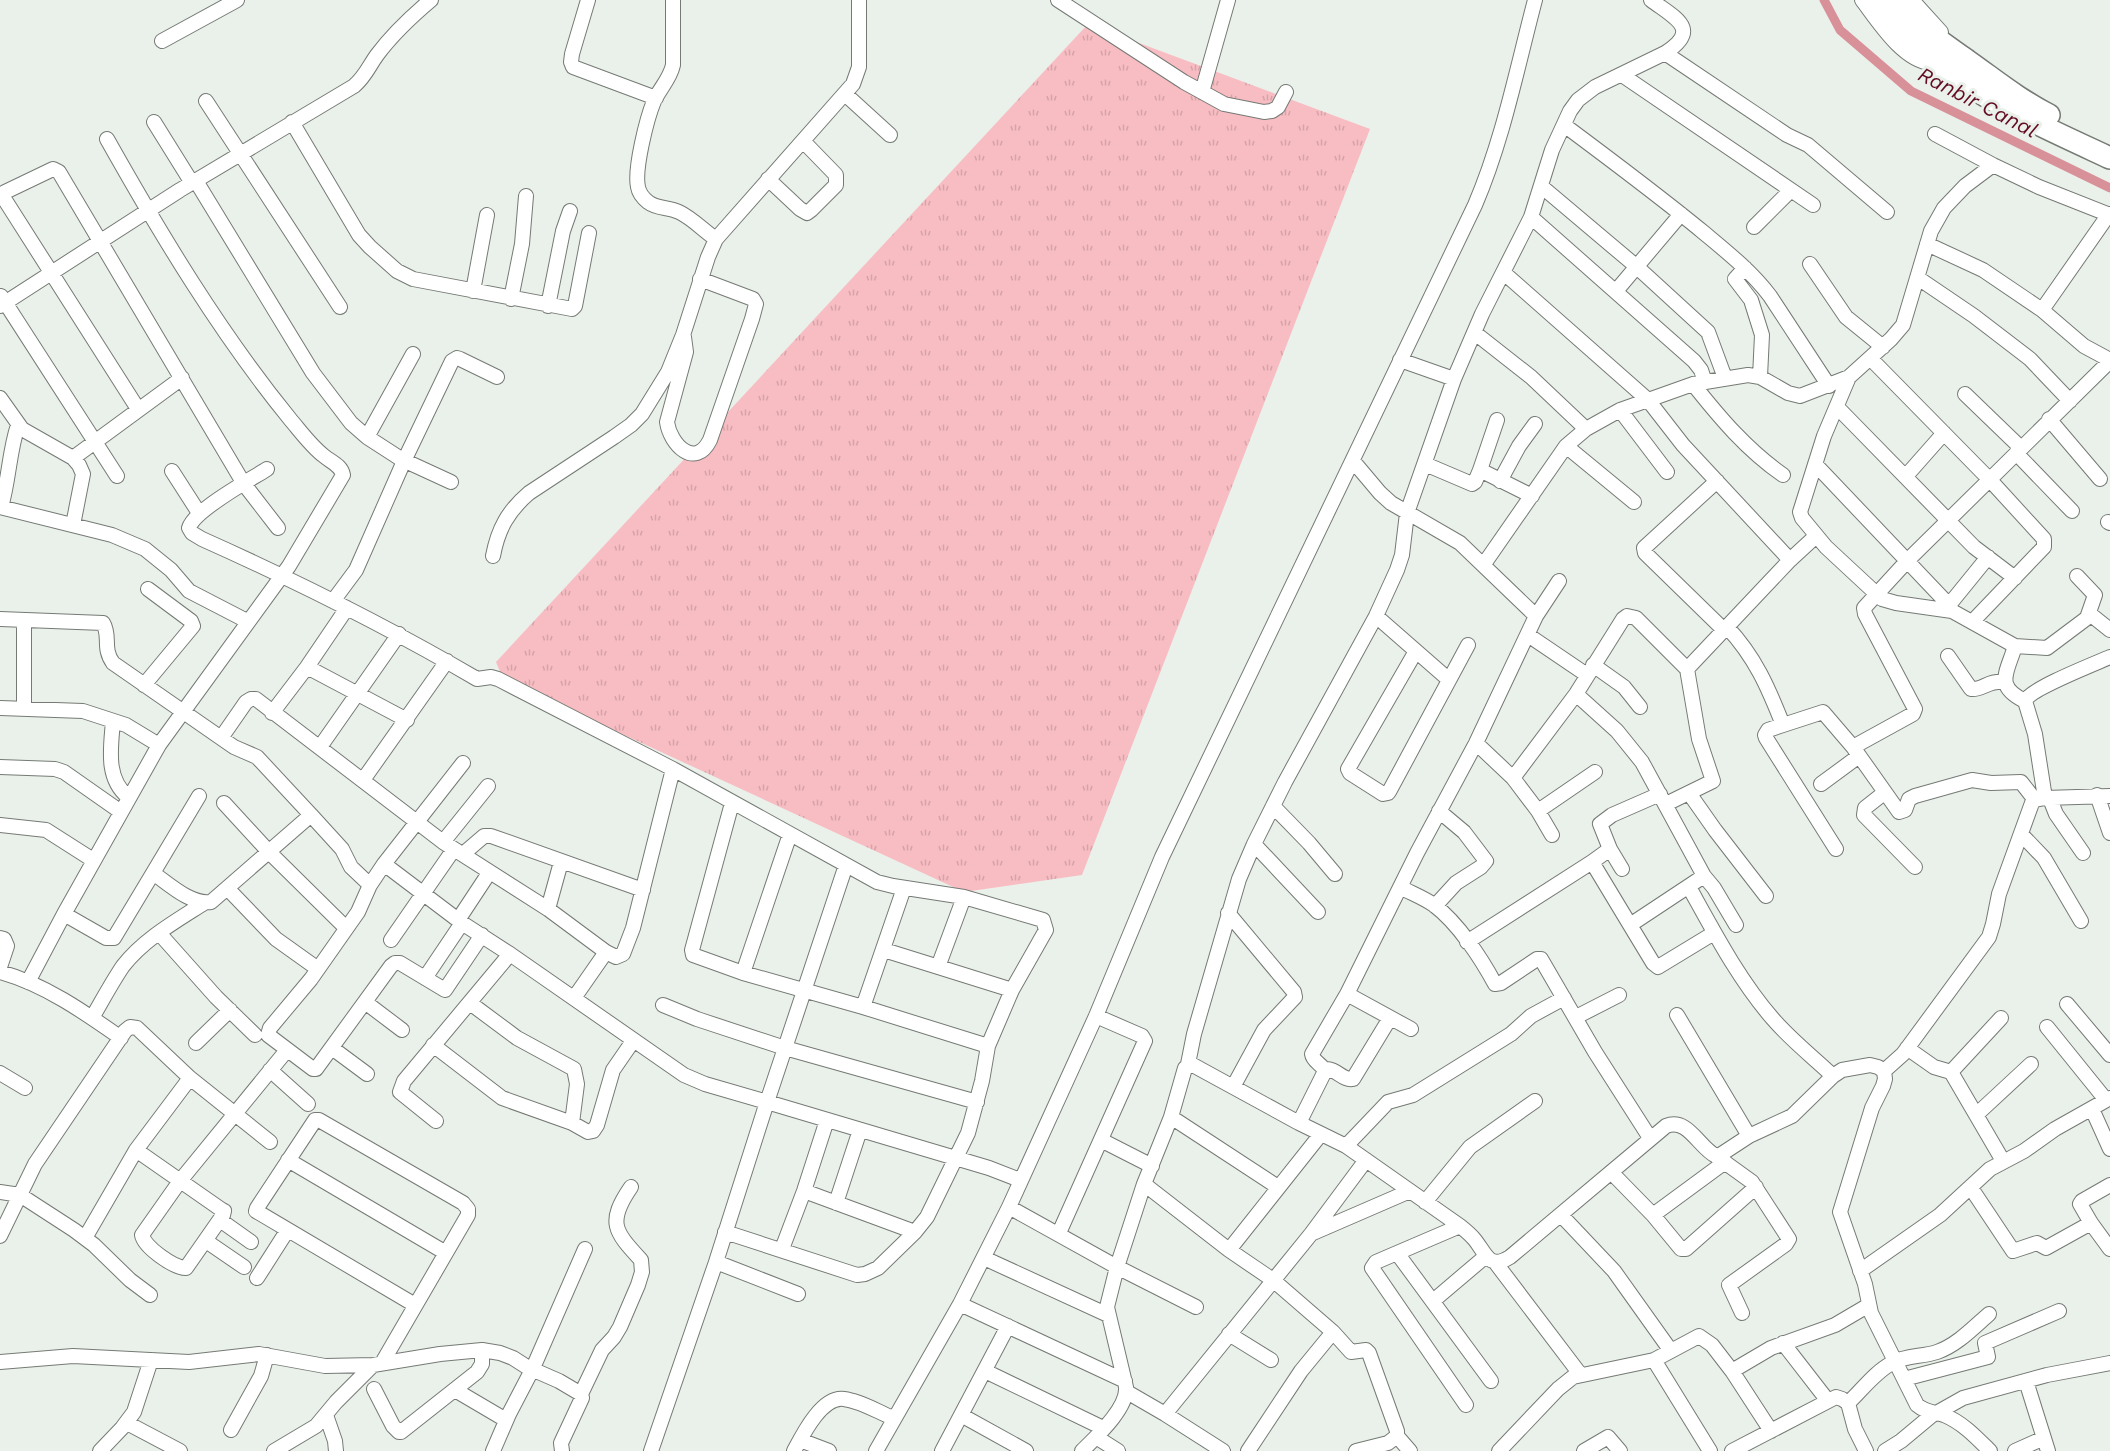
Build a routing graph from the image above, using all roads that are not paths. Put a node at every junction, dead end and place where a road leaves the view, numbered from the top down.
1 (431, 0) edge
2 (588, 0) edge
3 (673, 0) edge
4 (859, 0) edge
5 (1058, 0) edge
6 (1228, 0) edge
7 (1535, 0) edge
8 (1652, 0) edge
9 (1862, 0) edge
10 (1874, 0) edge
11 (1893, 0) edge
12 (1912, 0) edge
13 (231, 1) edge
14 (162, 41) dead end
15 (1665, 52) junction
16 (1968, 61) junction
17 (1936, 63) junction
18 (1622, 75) junction
19 (1202, 92) junction
20 (1286, 92) dead end
21 (845, 94) junction
22 (656, 98) junction
23 (206, 101) dead end
24 (154, 122) dead end
25 (292, 122) junction
26 (1564, 124) junction
27 (1935, 134) dead end
28 (890, 135) dead end
29 (107, 139) dead end
30 (803, 141) junction
31 (2110, 143) edge
32 (240, 153) junction
33 (2110, 158) edge
34 (1993, 165) junction
35 (768, 179) junction
36 (194, 182) junction
37 (1541, 186) junction
38 (1791, 190) junction
39 (526, 196) dead end
40 (1813, 205) dead end
41 (147, 211) junction
42 (570, 211) dead end
43 (1887, 212) dead end
44 (1682, 214) junction
45 (2110, 214) edge
46 (487, 215) dead end
47 (1531, 217) junction
48 (1754, 227) dead end
49 (588, 233) dead end
50 (716, 239) junction
51 (100, 243) junction
52 (1927, 244) junction
53 (1810, 264) dead end
54 (1637, 267) junction
55 (1745, 268) junction
56 (52, 273) junction
57 (1504, 273) junction
58 (1918, 278) junction
59 (700, 279) junction
60 (473, 291) junction
61 (1616, 291) junction
62 (511, 299) junction
63 (2, 301) edge
64 (548, 306) junction
65 (340, 307) dead end
66 (2042, 310) junction
67 (1475, 333) junction
68 (683, 334) junction
69 (1883, 347) junction
70 (413, 354) dead end
71 (1870, 358) junction
72 (1400, 360) junction
73 (2110, 361) edge
74 (497, 377) dead end
75 (1760, 377) junction
76 (1849, 377) junction
77 (182, 378) junction
78 (1725, 378) junction
79 (1455, 379) junction
80 (1699, 383) junction
81 (1829, 386) junction
82 (1965, 394) dead end
83 (0, 398) edge
84 (1648, 400) junction
85 (2070, 401) junction
86 (1837, 406) junction
87 (138, 409) junction
88 (1620, 411) junction
89 (1497, 420) dead end
90 (2049, 420) junction
91 (1535, 424) dead end
92 (18, 425) junction
93 (1586, 429) junction
94 (1944, 434) junction
95 (367, 437) junction
96 (93, 441) junction
97 (1566, 446) junction
98 (2018, 450) junction
99 (73, 458) junction
100 (404, 461) junction
101 (1353, 461) junction
102 (1425, 464) junction
103 (1815, 464) junction
104 (267, 469) dead end
105 (1480, 470) junction
106 (172, 471) dead end
107 (1667, 472) dead end
108 (1783, 475) dead end
109 (117, 476) dead end
110 (1906, 476) junction
111 (2100, 479) dead end
112 (1990, 480) junction
113 (1500, 481) junction
114 (1717, 481) junction
115 (451, 482) dead end
116 (244, 484) junction
117 (1532, 496) junction
118 (1634, 502) dead end
119 (0, 507) edge
120 (2072, 511) dead end
121 (199, 513) junction
122 (1407, 513) junction
123 (1949, 520) junction
124 (73, 525) junction
125 (278, 528) dead end
126 (1816, 536) junction
127 (493, 556) dead end
128 (1988, 557) junction
129 (1790, 560) junction
130 (1908, 560) junction
131 (1484, 564) junction
132 (282, 576) junction
133 (2077, 576) dead end
134 (2015, 578) junction
135 (1559, 581) dead end
136 (148, 589) dead end
137 (1875, 595) junction
138 (333, 601) junction
139 (347, 608) junction
140 (1951, 608) junction
141 (2090, 614) junction
142 (1376, 616) junction
143 (1536, 616) junction
144 (0, 619) edge
145 (24, 620) junction
146 (248, 621) junction
147 (1972, 622) junction
148 (1726, 628) junction
149 (2110, 630) edge
150 (399, 634) junction
151 (1528, 634) junction
152 (1468, 645) dead end
153 (2015, 646) junction
154 (1416, 651) junction
155 (1948, 656) dead end
156 (2110, 657) edge
157 (447, 661) junction
158 (307, 667) junction
159 (1687, 669) junction
160 (1590, 670) junction
161 (1448, 679) junction
162 (2005, 681) junction
163 (144, 685) junction
164 (357, 692) junction
165 (1576, 694) junction
166 (2025, 701) junction
167 (1640, 707) dead end
168 (0, 708) edge
169 (24, 708) junction
170 (183, 712) junction
171 (272, 713) junction
172 (407, 720) junction
173 (113, 721) junction
174 (1783, 725) junction
175 (221, 738) junction
176 (1476, 743) junction
177 (159, 745) junction
178 (320, 747) junction
179 (1856, 752) junction
180 (463, 763) dead end
181 (0, 767) edge
182 (673, 769) junction
183 (1595, 772) dead end
184 (1514, 778) junction
185 (363, 780) junction
186 (1821, 784) dead end
187 (488, 786) dead end
188 (1689, 793) junction
189 (1884, 793) junction
190 (199, 796) dead end
191 (2103, 796) edge
192 (128, 797) junction
193 (1663, 799) junction
194 (2043, 799) junction
195 (224, 803) dead end
196 (732, 804) junction
197 (1273, 806) junction
198 (1440, 811) junction
199 (1538, 811) junction
200 (121, 812) junction
201 (311, 815) junction
202 (416, 822) junction
203 (0, 825) edge
204 (2110, 833) edge
205 (790, 834) junction
206 (2021, 834) junction
207 (1552, 835) dead end
208 (1254, 844) junction
209 (453, 848) junction
210 (1610, 849) junction
211 (1836, 849) dead end
212 (269, 852) junction
213 (2083, 853) dead end
214 (93, 860) junction
215 (561, 862) junction
216 (1592, 862) junction
217 (384, 864) junction
218 (846, 865) junction
219 (1915, 867) dead end
220 (1622, 869) dead end
221 (153, 873) junction
222 (489, 873) junction
223 (1335, 874) dead end
224 (1704, 876) junction
225 (370, 885) junction
226 (1401, 887) junction
227 (1689, 887) junction
228 (904, 888) junction
229 (228, 889) junction
230 (643, 890) junction
231 (421, 894) junction
232 (1766, 896) dead end
233 (964, 897) junction
234 (204, 903) junction
235 (1435, 906) junction
236 (548, 909) junction
237 (1318, 912) dead end
238 (1228, 913) junction
239 (63, 914) junction
240 (2081, 921) dead end
241 (460, 922) junction
242 (1630, 925) junction
243 (1736, 925) dead end
244 (346, 928) junction
245 (159, 933) junction
246 (1714, 933) junction
247 (482, 935) junction
248 (0, 938) edge
249 (391, 940) dead end
250 (1467, 942) junction
251 (884, 950) junction
252 (606, 952) junction
253 (510, 954) junction
254 (938, 967) junction
255 (0, 969) edge
256 (318, 969) junction
257 (743, 973) junction
258 (425, 978) junction
259 (28, 982) junction
260 (1012, 990) junction
261 (804, 991) junction
262 (1347, 994) junction
263 (1619, 995) dead end
264 (574, 998) junction
265 (1564, 998) junction
266 (365, 1002) junction
267 (470, 1003) junction
268 (2067, 1004) dead end
269 (663, 1005) dead end
270 (863, 1007) junction
271 (230, 1010) junction
272 (1677, 1015) dead end
273 (1096, 1016) junction
274 (1576, 1017) junction
275 (92, 1018) junction
276 (1390, 1018) junction
277 (2001, 1018) dead end
278 (2047, 1027) dead end
279 (1411, 1029) dead end
280 (402, 1030) dead end
281 (255, 1035) dead end
282 (121, 1038) junction
283 (633, 1041) junction
284 (196, 1043) dead end
285 (433, 1046) junction
286 (988, 1046) junction
287 (332, 1048) junction
288 (785, 1048) junction
289 (1907, 1048) junction
290 (287, 1050) junction
291 (2110, 1055) edge
292 (1188, 1064) junction
293 (2031, 1064) dead end
294 (1325, 1069) junction
295 (270, 1070) junction
296 (1884, 1071) junction
297 (1951, 1072) junction
298 (0, 1073) edge
299 (367, 1074) dead end
300 (1833, 1076) junction
301 (190, 1078) junction
302 (1233, 1087) junction
303 (25, 1088) dead end
304 (2108, 1099) edge
305 (1536, 1101) dead end
306 (767, 1102) junction
307 (977, 1102) junction
308 (308, 1104) dead end
309 (2092, 1108) junction
310 (234, 1114) junction
311 (1976, 1115) junction
312 (1171, 1117) junction
313 (436, 1120) dead end
314 (827, 1120) junction
315 (572, 1123) junction
316 (1299, 1123) junction
317 (860, 1130) junction
318 (1321, 1134) junction
319 (1749, 1136) junction
320 (1650, 1138) junction
321 (1101, 1140) junction
322 (270, 1142) dead end
323 (1346, 1146) junction
324 (2110, 1149) edge
325 (136, 1150) junction
326 (956, 1159) junction
327 (1721, 1159) junction
328 (288, 1160) junction
329 (1366, 1160) junction
330 (2003, 1161) junction
331 (1152, 1166) junction
332 (1611, 1172) junction
333 (1015, 1178) junction
334 (180, 1181) junction
335 (1144, 1184) junction
336 (2110, 1185) edge
337 (631, 1187) dead end
338 (1756, 1187) junction
339 (1278, 1188) junction
340 (1971, 1188) junction
341 (804, 1191) junction
342 (1410, 1191) junction
343 (0, 1192) edge
344 (21, 1196) junction
345 (1425, 1202) junction
346 (836, 1203) junction
347 (1009, 1208) junction
348 (1561, 1215) junction
349 (1653, 1215) junction
350 (220, 1220) junction
351 (2091, 1223) junction
352 (1460, 1226) junction
353 (287, 1231) junction
354 (725, 1232) junction
355 (915, 1232) junction
356 (1059, 1233) junction
357 (1311, 1234) junction
358 (0, 1236) edge
359 (85, 1238) junction
360 (206, 1241) junction
361 (251, 1242) dead end
362 (585, 1249) dead end
363 (782, 1249) junction
364 (1229, 1250) junction
365 (2110, 1250) edge
366 (446, 1253) junction
367 (1397, 1253) junction
368 (984, 1258) junction
369 (1490, 1259) junction
370 (716, 1262) junction
371 (244, 1267) dead end
372 (1117, 1267) junction
373 (1860, 1271) junction
374 (257, 1278) dead end
375 (1273, 1280) junction
376 (798, 1294) dead end
377 (150, 1295) dead end
378 (1433, 1301) junction
379 (960, 1304) junction
380 (415, 1305) junction
381 (1869, 1305) junction
382 (1196, 1307) dead end
383 (2059, 1311) dead end
384 (1742, 1313) dead end
385 (1989, 1314) dead end
386 (1108, 1315) junction
387 (1008, 1326) junction
388 (1333, 1332) junction
389 (1229, 1334) junction
390 (1783, 1343) junction
391 (482, 1350) junction
392 (1671, 1351) junction
393 (267, 1355) junction
394 (151, 1360) junction
395 (1271, 1360) dead end
396 (1654, 1360) junction
397 (1895, 1361) junction
398 (0, 1362) edge
399 (2110, 1363) edge
400 (377, 1364) junction
401 (533, 1368) junction
402 (985, 1371) junction
403 (1732, 1371) junction
404 (1580, 1374) junction
405 (1904, 1379) junction
406 (1491, 1381) dead end
407 (2026, 1381) junction
408 (1126, 1386) junction
409 (375, 1389) dead end
410 (455, 1390) junction
411 (581, 1394) junction
412 (1828, 1401) junction
413 (1848, 1403) junction
414 (1466, 1405) dead end
415 (1165, 1413) junction
416 (1936, 1413) junction
417 (326, 1415) junction
418 (961, 1415) junction
419 (893, 1418) junction
420 (506, 1420) junction
421 (127, 1424) junction
422 (231, 1430) dead end
423 (1771, 1431) junction
424 (1100, 1432) junction
425 (1397, 1436) junction
426 (2046, 1444) edge
427 (797, 1445) edge
428 (100, 1451) edge
429 (180, 1451) edge
430 (274, 1451) edge
431 (336, 1451) edge
432 (493, 1451) edge
433 (562, 1451) edge
434 (651, 1451) edge
435 (829, 1451) edge
436 (876, 1451) edge
437 (942, 1451) edge
438 (1026, 1451) edge
439 (1082, 1451) edge
440 (1118, 1451) edge
441 (1223, 1451) edge
442 (1248, 1451) edge
443 (1356, 1451) edge
444 (1410, 1451) edge
445 (1499, 1451) edge
446 (1584, 1451) edge
447 (1620, 1451) edge
448 (1710, 1451) edge
449 (1732, 1451) edge
450 (1866, 1451) edge
451 (1885, 1451) edge
452 (1990, 1451) edge
453 (2014, 1451) edge

1 - 25 street
2 - 22 street
3 - 22 street
4 - 21 street
5 - 19 street
6 - 19 street
7 - 72 street
8 - 15 street
9 - 17 street
10 - 17 highway
11 - 16 highway
12 - 16 street
13 - 14 street
15 - 18 street
15 - 43 street
16 - 31 highway
17 - 33 highway
18 - 26 street
18 - 38 street
19 - 20 street
21 - 28 street
21 - 30 street
22 - 50 street
23 - 32 street
24 - 36 street
25 - 32 street
25 - 60 street
26 - 37 street
26 - 44 street
27 - 34 street
29 - 41 street
30 - 35 street
30 - 35 street
32 - 36 street
32 - 65 street
34 - 45 street
34 - 52 street
35 - 50 street
36 - 41 street
36 - 95 street
37 - 47 street
37 - 54 street
38 - 40 street
38 - 48 street
39 - 62 street
41 - 51 street
41 - 132 street
42 - 64 street
44 - 54 street
44 - 55 street
45 - 66 street
46 - 60 street
47 - 57 street
47 - 61 street
49 - 64 street
50 - 59 street
51 - 56 street
51 - 56 street
51 - 77 street
52 - 58 street
52 - 66 street
53 - 69 street
54 - 61 street
54 - 78 street
55 - 75 street
55 - 81 street
56 - 63 street
56 - 87 street
57 - 67 street
57 - 84 street
58 - 69 street
58 - 85 street
59 - 68 street
59 - 68 street
60 - 62 street
61 - 80 street
62 - 64 street
63 - 96 street
66 - 73 street
67 - 79 street
67 - 93 street
68 - 127 street
69 - 71 street
70 - 95 street
71 - 76 street
71 - 94 street
72 - 79 street
72 - 101 street
73 - 85 street
74 - 100 street
75 - 78 street
75 - 81 street
76 - 81 street
76 - 86 street
77 - 87 street
77 - 116 street
78 - 80 street
79 - 102 street
80 - 84 street
80 - 108 street
82 - 98 street
83 - 92 street
84 - 88 street
84 - 114 street
85 - 90 street
86 - 103 street
86 - 110 street
87 - 96 street
88 - 93 street
88 - 107 street
89 - 105 street
90 - 98 street
90 - 111 street
91 - 113 street
92 - 99 street
92 - 119 street
93 - 97 street
94 - 110 street
94 - 112 street
95 - 100 street
96 - 99 street
96 - 109 street
97 - 117 street
97 - 118 street
98 - 112 street
98 - 120 street
99 - 124 street
100 - 115 street
100 - 138 street
101 - 122 street
101 - 273 street
102 - 105 street
102 - 122 street
103 - 126 street
103 - 130 street
104 - 116 street
105 - 113 street
106 - 121 street
110 - 123 street
112 - 123 street
112 - 134 street
113 - 117 street
114 - 129 street
114 - 148 street
116 - 121 street
116 - 125 street
117 - 131 street
119 - 124 street
121 - 132 street
122 - 131 street
122 - 142 street
123 - 128 street
123 - 130 street
124 - 146 street
126 - 129 street
126 - 137 street
128 - 134 street
128 - 140 street
129 - 148 street
130 - 137 street
130 - 140 street
131 - 143 street
132 - 138 street
132 - 146 street
133 - 141 street
134 - 147 street
135 - 143 street
136 - 163 street
137 - 140 street
137 - 179 street
138 - 139 street
139 - 150 street
139 - 158 street
140 - 147 street
141 - 149 street
141 - 153 street
142 - 154 street
142 - 197 street
143 - 151 street
144 - 145 street
145 - 163 street
145 - 169 street
146 - 170 street
147 - 153 street
148 - 159 street
148 - 174 street
150 - 157 street
150 - 164 street
151 - 160 street
151 - 176 street
152 - 161 street
153 - 162 street
154 - 161 street
154 - 161 street
155 - 162 street
156 - 166 street
157 - 172 street
157 - 182 street
158 - 164 street
158 - 171 street
159 - 160 street
159 - 188 street
160 - 165 street
160 - 167 street
162 - 166 street
163 - 170 street
164 - 172 street
164 - 178 street
165 - 184 street
165 - 193 street
166 - 194 street
168 - 169 street
169 - 173 street
170 - 175 street
170 - 177 street
171 - 175 street
171 - 178 street
172 - 185 street
173 - 177 street
173 - 192 street
174 - 179 street
174 - 211 street
175 - 201 street
176 - 184 street
176 - 198 street
177 - 192 street
178 - 185 street
179 - 186 street
179 - 189 street
180 - 202 street
181 - 200 street
182 - 196 street
182 - 230 street
183 - 199 street
184 - 199 street
185 - 202 street
187 - 209 street
188 - 193 street
188 - 232 street
189 - 194 street
189 - 219 street
190 - 221 street
191 - 194 street
191 - 204 street
192 - 200 street
193 - 210 street
193 - 224 street
194 - 206 street
194 - 213 street
195 - 212 street
196 - 205 street
196 - 257 street
197 - 208 street
197 - 223 street
198 - 226 street
198 - 235 street
199 - 207 street
200 - 214 street
201 - 212 street
201 - 225 street
202 - 209 street
202 - 217 street
203 - 214 street
205 - 218 street
205 - 257 street
206 - 240 street
206 - 289 street
208 - 237 street
208 - 238 street
209 - 215 street
209 - 222 street
209 - 231 street
210 - 216 street
210 - 220 street
212 - 229 street
212 - 244 street
214 - 239 street
215 - 230 street
215 - 236 street
216 - 242 street
216 - 250 street
217 - 225 street
217 - 231 street
218 - 228 street
218 - 261 street
221 - 234 street
221 - 239 street
222 - 236 street
222 - 241 street
224 - 227 street
224 - 243 street
225 - 244 street
226 - 235 street
226 - 262 street
227 - 242 street
227 - 246 street
228 - 233 street
228 - 251 street
229 - 234 street
229 - 256 street
230 - 252 street
231 - 241 street
231 - 249 street
233 - 254 street
233 - 260 street
234 - 245 street
235 - 250 street
236 - 252 street
238 - 292 street
238 - 302 street
239 - 259 street
241 - 247 street
241 - 258 street
242 - 246 street
244 - 256 street
245 - 271 street
245 - 275 street
246 - 300 street
247 - 253 street
247 - 258 street
248 - 255 street
250 - 265 street
251 - 254 street
251 - 270 street
252 - 264 street
253 - 264 street
253 - 267 street
254 - 260 street
255 - 259 street
256 - 290 street
257 - 261 street
258 - 266 street
259 - 275 street
260 - 286 street
261 - 270 street
261 - 288 street
262 - 276 street
262 - 294 street
263 - 274 street
264 - 283 street
265 - 274 street
265 - 323 street
266 - 280 street
266 - 287 street
267 - 285 street
267 - 315 street
268 - 291 street
269 - 288 street
270 - 286 street
271 - 281 street
271 - 284 street
272 - 319 street
273 - 321 street
273 - 333 street
274 - 320 street
275 - 282 street
276 - 279 street
276 - 294 street
277 - 297 street
278 - 304 street
282 - 301 street
282 - 344 street
283 - 306 street
283 - 315 street
285 - 313 street
285 - 315 street
286 - 307 street
287 - 290 street
287 - 299 street
288 - 306 street
288 - 307 street
289 - 296 street
289 - 297 street
290 - 295 street
292 - 302 street
292 - 312 street
293 - 311 street
294 - 316 street
295 - 308 street
295 - 310 street
296 - 300 street
296 - 373 street
297 - 311 street
298 - 303 street
300 - 319 street
301 - 310 street
301 - 325 street
302 - 316 street
304 - 309 street
305 - 345 street
306 - 314 street
306 - 354 street
307 - 326 street
309 - 324 street
309 - 330 street
310 - 322 street
310 - 334 street
311 - 330 street
312 - 331 street
312 - 339 street
314 - 317 street
314 - 341 street
316 - 318 street
317 - 326 street
317 - 346 street
318 - 323 street
318 - 339 street
319 - 327 street
320 - 327 street
320 - 332 street
321 - 331 street
321 - 356 street
323 - 329 street
325 - 334 street
325 - 359 street
326 - 333 street
326 - 355 street
327 - 338 street
327 - 349 street
328 - 353 street
328 - 366 street
328 - 366 street
329 - 342 street
329 - 357 street
330 - 340 street
331 - 335 street
332 - 348 street
332 - 349 street
333 - 347 street
334 - 350 street
334 - 360 street
335 - 364 street
335 - 372 street
336 - 351 street
337 - 411 street
338 - 349 street
338 - 384 street
339 - 364 street
340 - 351 street
340 - 373 street
341 - 346 street
341 - 363 street
342 - 345 street
342 - 357 street
343 - 344 street
344 - 358 street
344 - 359 street
345 - 352 street
346 - 355 street
347 - 356 street
347 - 368 street
348 - 369 street
348 - 392 street
350 - 360 street
350 - 361 street
351 - 365 street
352 - 367 street
352 - 369 street
353 - 374 street
353 - 380 street
354 - 363 street
354 - 370 street
355 - 363 street
356 - 372 street
357 - 375 street
359 - 377 street
360 - 371 street
362 - 401 street
364 - 375 street
366 - 380 street
367 - 378 street
367 - 414 street
368 - 379 street
368 - 386 street
369 - 378 street
369 - 404 street
370 - 376 street
370 - 434 street
372 - 382 street
372 - 386 street
373 - 381 street
375 - 388 street
375 - 389 street
378 - 406 street
379 - 387 street
379 - 419 street
380 - 400 street
381 - 390 street
381 - 397 street
383 - 405 street
385 - 397 street
386 - 408 street
387 - 402 street
387 - 408 street
388 - 425 street
388 - 442 street
389 - 395 street
389 - 415 street
390 - 403 street
390 - 412 street
391 - 400 street
391 - 401 street
391 - 410 street
392 - 396 street
392 - 403 street
393 - 394 street
393 - 400 street
393 - 422 street
394 - 398 street
394 - 421 street
396 - 404 street
396 - 448 street
397 - 405 street
397 - 413 street
399 - 407 street
400 - 417 street
401 - 411 street
401 - 420 street
402 - 418 street
402 - 424 street
403 - 423 street
404 - 445 street
405 - 416 street
407 - 416 street
407 - 426 street
408 - 415 street
408 - 424 street
409 - 410 street
410 - 420 street
411 - 433 street
412 - 413 street
412 - 423 street
413 - 450 street
415 - 441 street
416 - 451 street
416 - 452 street
417 - 430 street
417 - 431 street
418 - 437 street
418 - 438 street
419 - 427 street
419 - 436 street
420 - 432 street
421 - 428 street
421 - 429 street
423 - 449 street
424 - 439 street
424 - 440 street
425 - 443 street
425 - 444 street
426 - 453 street
427 - 435 street
446 - 447 street

